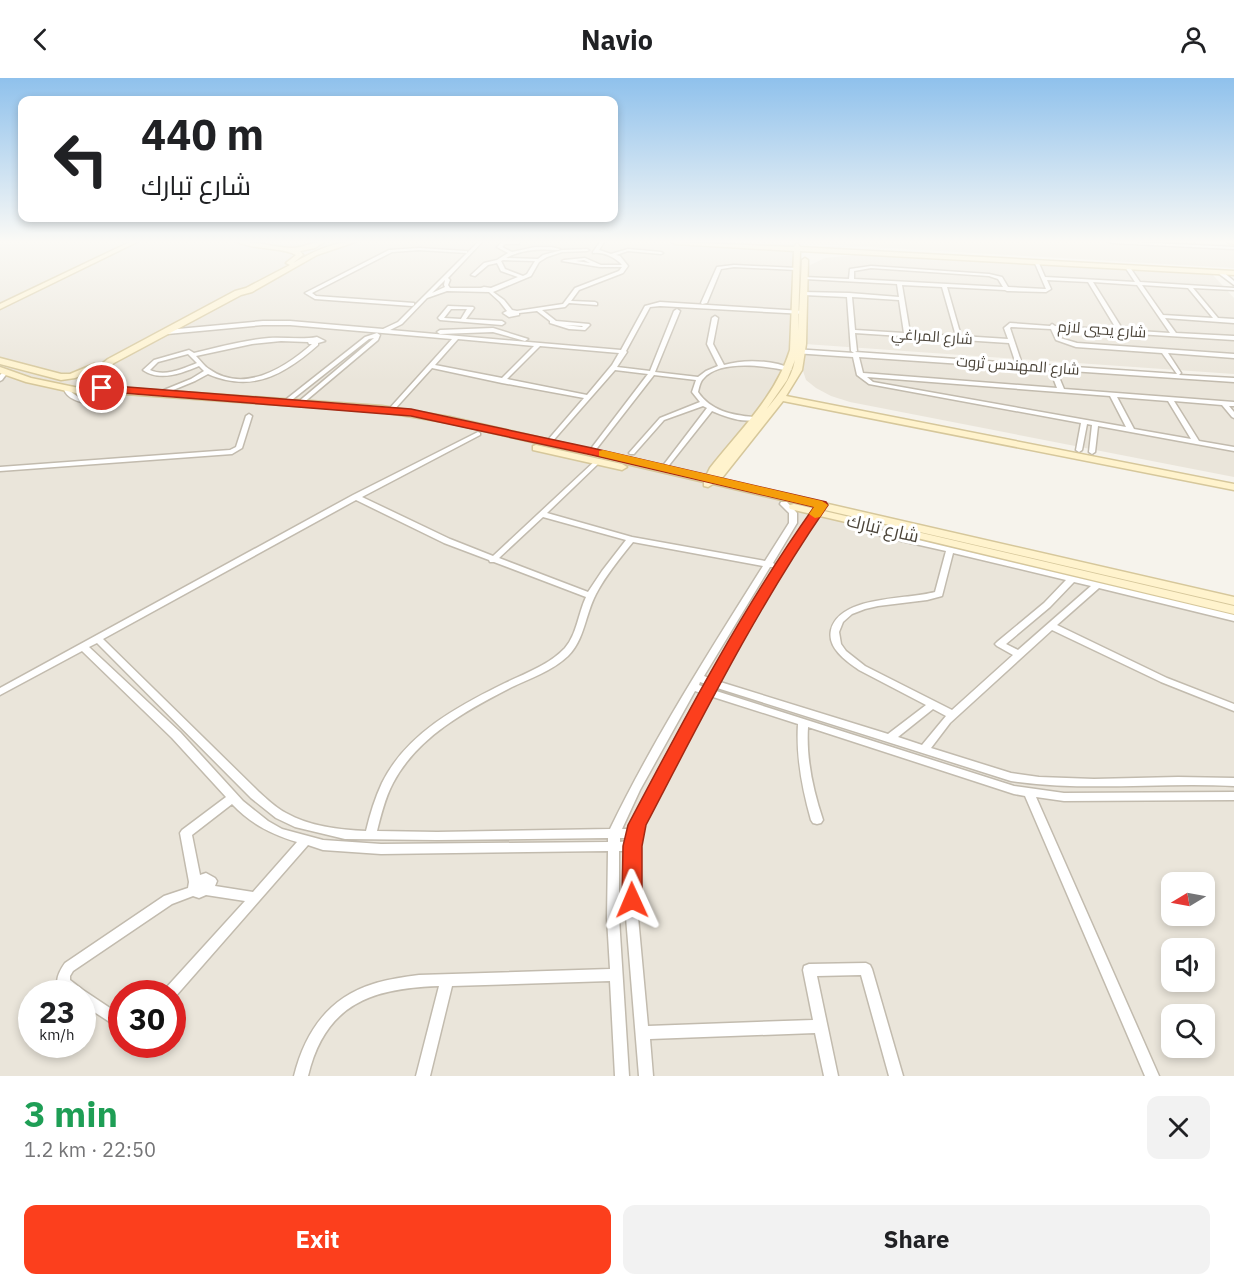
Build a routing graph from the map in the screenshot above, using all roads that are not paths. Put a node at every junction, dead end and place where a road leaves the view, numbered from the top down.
1 (35, 289) edge
2 (242, 289) edge
3 (252, 289) edge
4 (317, 289) edge
5 (428, 289) edge
6 (434, 289) edge
7 (446, 289) edge
8 (453, 289) edge
9 (496, 289) edge
10 (578, 289) edge
11 (710, 289) edge
12 (798, 289) edge
13 (804, 289) edge
14 (900, 289) edge
15 (945, 289) edge
16 (985, 289) edge
17 (1049, 289) edge
18 (1095, 289) edge
19 (1141, 289) edge
20 (1191, 289) edge
21 (492, 290) junction
22 (1007, 290) joint
23 (238, 293) junction
24 (804, 293) junction
25 (849, 295) junction
26 (425, 298) junction
27 (901, 298) junction
28 (568, 302) junction
29 (704, 303) dead end
30 (412, 304) junction
31 (595, 304) dead end
32 (0, 305) edge
33 (539, 310) junction
34 (677, 311) dead end
35 (799, 311) junction
36 (510, 313) junction
37 (1161, 316) junction
38 (715, 318) dead end
39 (464, 320) junction
40 (1217, 320) junction
41 (1234, 321) edge
42 (552, 322) junction
43 (178, 325) junction
44 (500, 326) junction
45 (1052, 326) junction
46 (390, 328) junction
47 (852, 331) junction
48 (1121, 331) junction
49 (167, 332) junction
50 (328, 332) dead end
51 (440, 332) junction
52 (380, 333) junction
53 (908, 334) junction
54 (1174, 334) junction
55 (457, 337) junction
56 (472, 337) junction
57 (959, 338) junction
58 (525, 339) junction
59 (1233, 339) edge
60 (316, 341) junction
61 (1011, 341) junction
62 (539, 344) junction
63 (799, 349) junction
64 (625, 350) junction
65 (1164, 351) junction
66 (855, 352) junction
67 (193, 355) junction
68 (1234, 356) edge
69 (344, 357) junction
70 (353, 358) junction
71 (0, 361) edge
72 (111, 361) junction
73 (1018, 362) junction
74 (201, 364) junction
75 (1033, 365) junction
76 (431, 366) junction
77 (722, 367) junction
78 (1052, 368) junction
79 (789, 369) junction
80 (208, 371) junction
81 (611, 371) junction
82 (601, 372) dead end
83 (2, 373) edge
84 (1178, 373) junction
85 (652, 374) junction
86 (217, 375) junction
87 (860, 375) junction
88 (1234, 379) edge
89 (193, 380) junction
90 (699, 380) junction
91 (502, 381) junction
92 (962, 382) junction
93 (66, 390) junction
94 (182, 390) junction
95 (1061, 390) junction
96 (1112, 394) junction
97 (784, 395) junction
98 (589, 397) junction
99 (1169, 398) junction
100 (962, 399) junction
101 (226, 401) junction
102 (286, 402) junction
103 (1224, 403) junction
104 (1234, 404) edge
105 (306, 405) junction
106 (707, 405) junction
107 (102, 408) dead end
108 (392, 410) junction
109 (366, 411) junction
110 (249, 416) dead end
111 (1234, 416) edge
112 (753, 419) junction
113 (1084, 422) junction
114 (1095, 424) junction
115 (1131, 430) junction
116 (478, 434) junction
117 (549, 442) junction
118 (1197, 442) junction
119 (1234, 449) edge
120 (1079, 450) junction
121 (1092, 452) junction
122 (595, 456) junction
123 (627, 460) junction
124 (0, 467) edge
125 (664, 468) junction
126 (1187, 474) junction
127 (1234, 479) edge
128 (709, 483) junction
129 (1234, 487) edge
130 (356, 497) junction
131 (784, 504) junction
132 (819, 509) junction
133 (542, 513) junction
134 (860, 522) junction
135 (631, 539) junction
136 (950, 550) junction
137 (494, 560) junction
138 (767, 564) junction
139 (781, 567) junction
140 (1072, 579) junction
141 (1097, 586) junction
142 (591, 596) junction
143 (1234, 601) edge
144 (1234, 610) edge
145 (1234, 618) edge
146 (1052, 626) junction
147 (1017, 632) junction
148 (98, 639) junction
149 (1033, 640) junction
150 (83, 647) junction
151 (1018, 654) junction
152 (696, 682) junction
153 (710, 687) junction
154 (0, 692) edge
155 (932, 705) junction
156 (1234, 708) edge
157 (953, 715) junction
158 (803, 722) junction
159 (889, 739) junction
160 (924, 750) junction
161 (1023, 779) junction
162 (1234, 782) edge
163 (1029, 793) junction
164 (1234, 796) edge
165 (233, 797) junction
166 (262, 801) junction
167 (248, 812) junction
168 (817, 820) dead end
169 (614, 833) junction
170 (634, 833) junction
171 (370, 836) junction
172 (305, 841) junction
173 (573, 841) junction
174 (613, 845) junction
175 (632, 846) junction
176 (194, 886) junction
177 (255, 897) junction
178 (615, 975) junction
179 (64, 980) edge
180 (182, 980) edge
181 (447, 981) junction
182 (820, 1026) junction
183 (642, 1033) junction
184 (301, 1076) edge
185 (423, 1076) edge
186 (622, 1076) edge
187 (646, 1076) edge
188 (831, 1076) edge
189 (896, 1076) edge
190 (1152, 1076) edge

1 - 32 street
2 - 23 street
3 - 23 street
4 - 30 street
5 - 30 street
6 - 26 street
7 - 26 street
8 - 21 street
9 - 21 street
10 - 28 street
11 - 29 street
12 - 35 street
13 - 24 street
14 - 27 street
15 - 57 street
16 - 22 street
17 - 22 street
18 - 48 street
19 - 37 street
20 - 40 street
21 - 36 street
23 - 43 street
24 - 25 street
24 - 35 street
25 - 27 street
25 - 47 street
26 - 46 street
27 - 53 street
28 - 31 street
28 - 33 street
30 - 46 street
33 - 36 street
33 - 42 street
34 - 85 street
35 - 63 street
35 - 64 street
36 - 44 street
37 - 40 street
37 - 54 street
38 - 77 street
39 - 39 street
39 - 44 street
40 - 41 street
42 - 42 street
43 - 46 street
43 - 49 street
44 - 51 street
44 - 58 street
45 - 48 street, شارع يحيي لازم
45 - 61 street, شارع يحيي لازم
45 - 65 street
46 - 51 street
46 - 52 street
47 - 53 street, شارع المراغي
47 - 66 street
48 - 54 street, شارع يحيي لازم
49 - 52 street
49 - 72 street
50 - 60 street
51 - 56 street
52 - 55 street
52 - 69 street
52 - 70 street
53 - 57 street, شارع المراغي
54 - 59 street, شارع يحيي لازم
55 - 56 street
55 - 76 street
56 - 58 street
56 - 62 street
57 - 61 street, شارع المراغي
58 - 64 street
60 - 67 street
60 - 86 street
61 - 73 street
62 - 64 street
62 - 91 street
63 - 66 street, شارع المهندس ثروت
63 - 79 street
63 - 97 street
64 - 81 street
65 - 68 street
65 - 84 street
66 - 73 street, شارع المهندس ثروت
66 - 75 street, شارع المهندس ثروت
66 - 87 street
67 - 74 street
67 - 74 street
69 - 70 street
69 - 102 street
70 - 105 street
71 - 72 street
72 - 94 street, شارع تبارك
73 - 75 street, شارع المهندس ثروت
74 - 80 street
75 - 78 street, شارع المهندس ثروت
75 - 84 street, شارع المهندس ثروت
76 - 91 street
76 - 108 street
77 - 79 street
77 - 90 street
78 - 88 street, شارع المهندس ثروت
78 - 95 street
79 - 112 street
80 - 86 street
80 - 89 street
81 - 82 street
81 - 85 street
81 - 98 street
83 - 93 street, شارع تبارك
84 - 88 street, شارع المهندس ثروت
85 - 90 street
85 - 122 street
86 - 89 street
87 - 92 street
87 - 100 street
89 - 94 street
90 - 106 street
91 - 98 street
92 - 95 street
92 - 100 street
93 - 101 street, شارع تبارك
93 - 107 street
94 - 101 street, شارع تبارك
95 - 96 street
96 - 99 street
96 - 115 street
97 - 120 street
97 - 126 street
97 - 128 street
98 - 117 street
99 - 103 street
99 - 118 street
100 - 113 street
101 - 102 street, شارع تبارك
101 - 105 street, شارع تبارك
102 - 105 street, شارع تبارك
103 - 104 street
103 - 111 street
105 - 109 street, شارع تبارك
106 - 112 street
106 - 123 street
106 - 125 street
108 - 109 street, شارع تبارك
108 - 117 street, شارع تبارك
109 - 116 street, شارع تبارك
110 - 124 street
112 - 128 street
113 - 114 street
113 - 120 street
114 - 115 street
114 - 121 street
115 - 118 street
116 - 122 street, شارع تبارك
116 - 130 street
117 - 122 street, شارع تبارك
118 - 119 street
120 - 121 street
121 - 126 street
122 - 123 street, شارع تبارك
122 - 133 street
123 - 125 street, شارع تبارك
123 - 128 street, شارع تبارك
125 - 128 street, شارع تبارك
126 - 127 street
126 - 129 street
128 - 131 street, شارع تبارك
128 - 132 street, شارع تبارك
130 - 137 street
130 - 148 street
131 - 132 street, شارع تبارك
131 - 138 street
132 - 134 street, شارع تبارك
132 - 139 street
132 - 143 street, شارع تبارك
133 - 135 street
133 - 137 street
134 - 136 street
134 - 144 street, شارع تبارك
135 - 138 street
135 - 142 street
136 - 140 street
136 - 155 street
137 - 142 street
138 - 139 street
138 - 152 street
139 - 153 street
140 - 141 street
140 - 147 street
141 - 145 street
141 - 146 street
142 - 171 street
146 - 149 street
146 - 156 street
147 - 149 street
147 - 151 street
148 - 150 street
148 - 166 street
149 - 151 street
150 - 154 street
150 - 165 street
151 - 157 street
152 - 153 street
152 - 169 street
153 - 158 street
153 - 159 street
153 - 170 street
155 - 157 street
155 - 159 street
157 - 160 street
158 - 163 street
158 - 168 street
159 - 160 street
160 - 161 street
161 - 162 street
161 - 163 street
163 - 164 street
163 - 190 street
165 - 167 street
165 - 176 street
166 - 167 street
166 - 171 street
167 - 172 street
169 - 170 street
169 - 173 street
169 - 174 street
170 - 175 street
171 - 173 street
172 - 173 street
172 - 177 street
173 - 174 street
174 - 175 street
174 - 178 street
175 - 183 street
176 - 177 street
176 - 179 street
177 - 180 street
178 - 181 street
178 - 186 street
181 - 184 street
181 - 185 street
182 - 183 street
182 - 188 street
182 - 189 street
183 - 187 street

